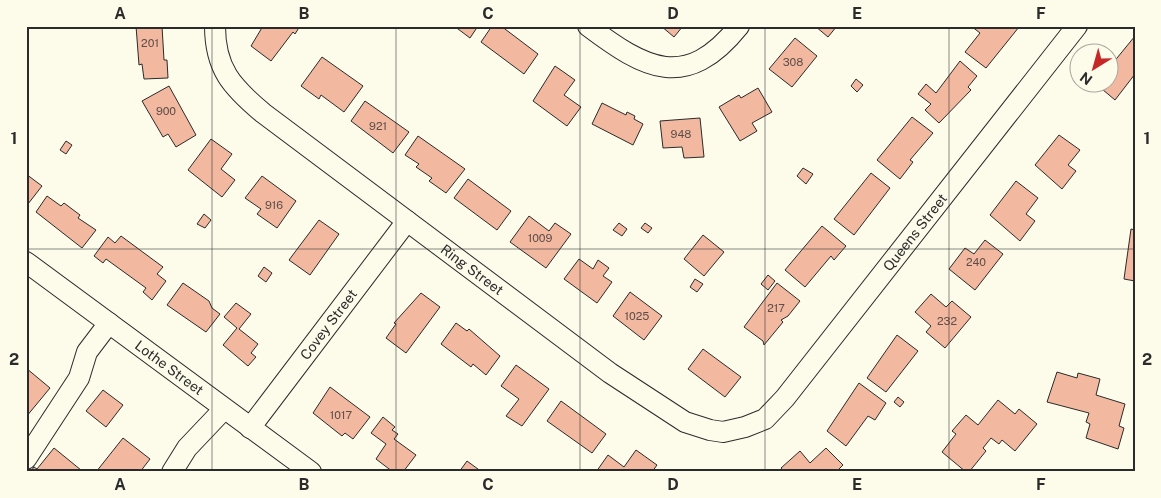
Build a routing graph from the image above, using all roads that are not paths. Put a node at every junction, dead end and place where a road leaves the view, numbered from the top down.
1 (215, 26) edge
2 (588, 26) edge
3 (739, 26) edge
4 (1077, 26) edge
5 (407, 221) junction
6 (26, 262) edge
7 (109, 323) junction
8 (224, 409) junction
9 (745, 427) joint
10 (250, 428) junction
11 (26, 459) edge
12 (172, 472) edge
13 (310, 472) edge

1 - 5 street, Ring Street
2 - 3 street
4 - 9 street, Queens Street
5 - 9 street, Ring Street
5 - 10 street, Covey Street
6 - 7 street, Lothe Street
7 - 8 street, Lothe Street
7 - 11 street
8 - 10 street, Lothe Street
8 - 12 street
10 - 13 street, Lothe Street

